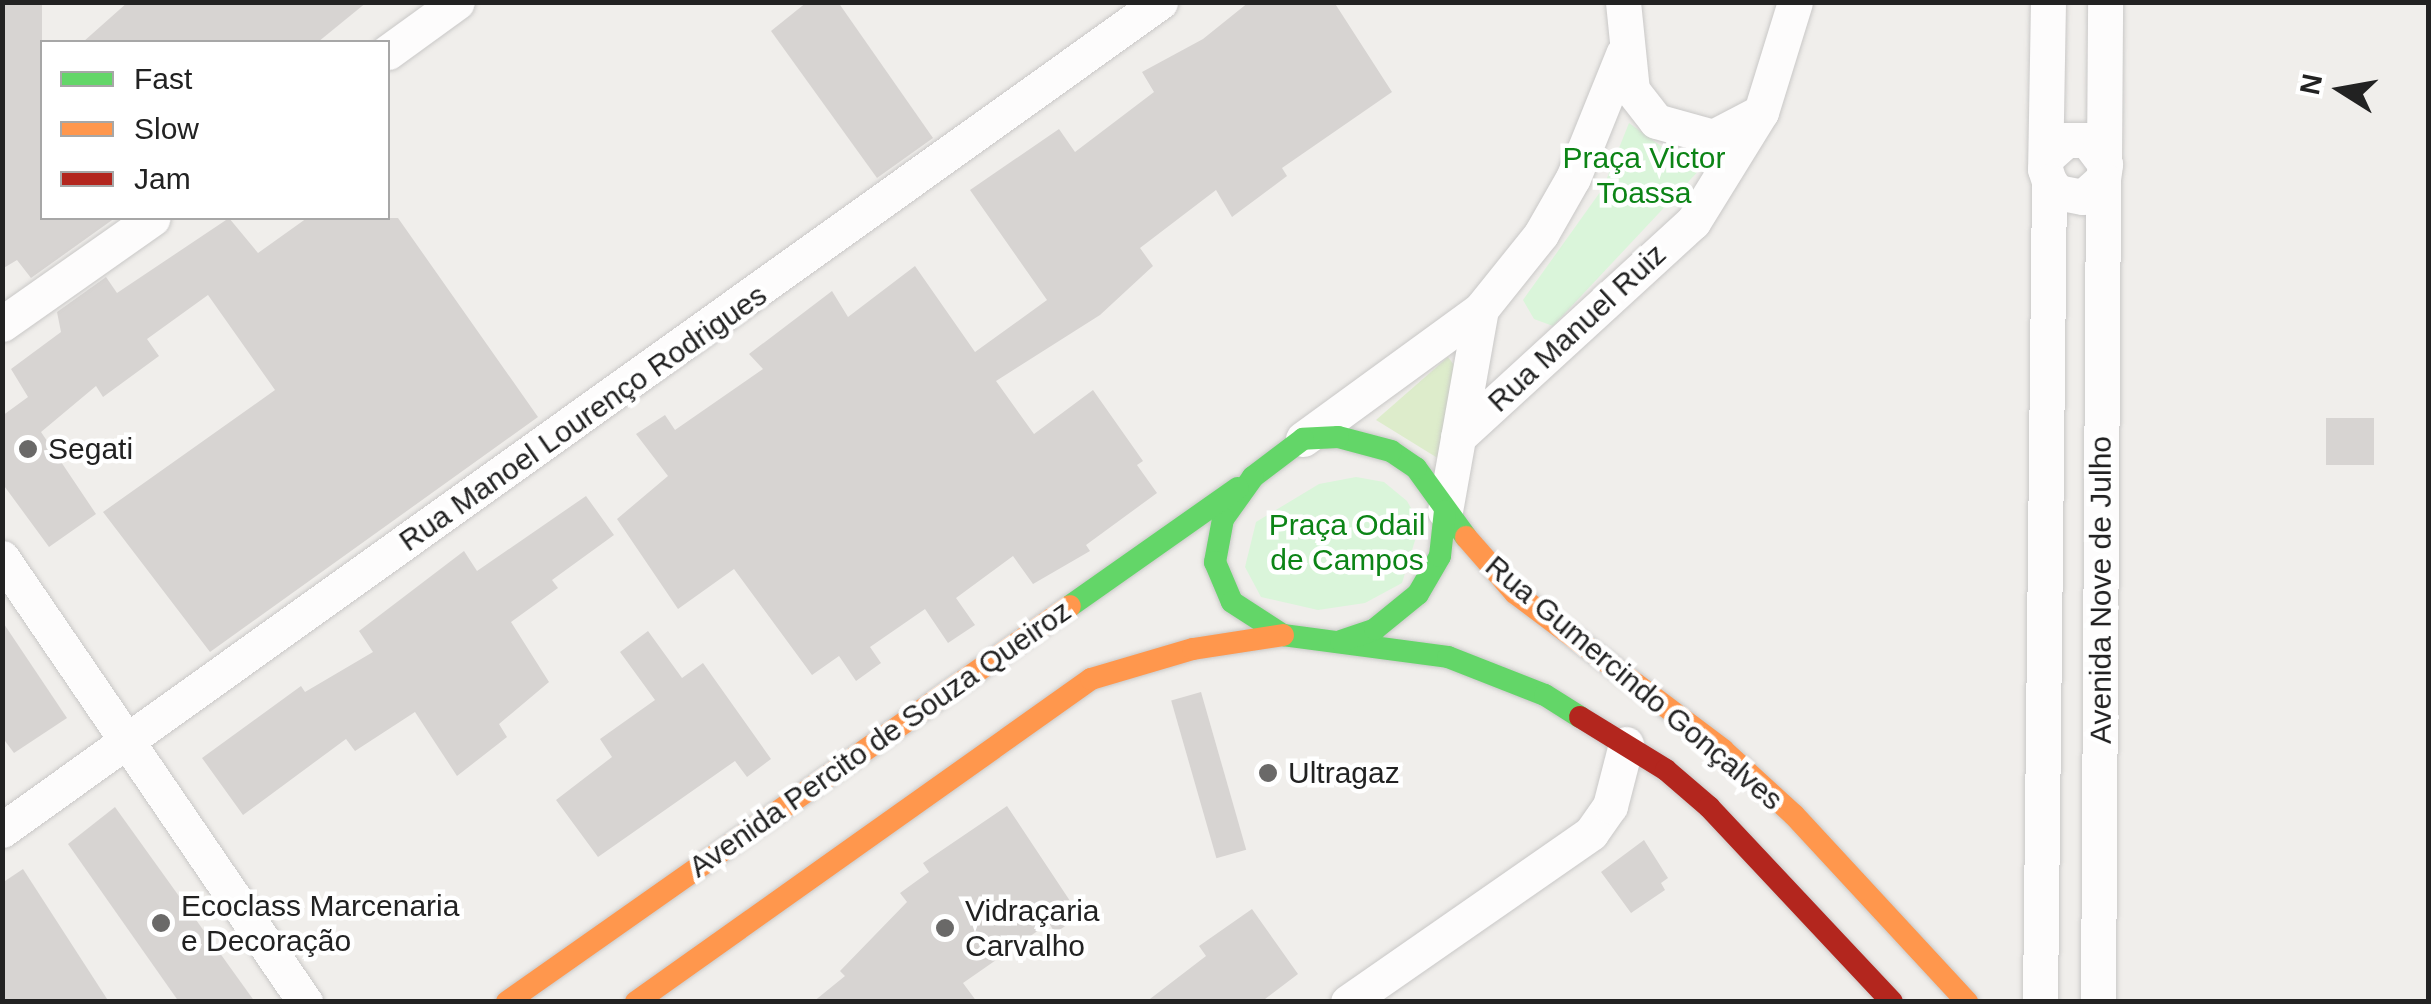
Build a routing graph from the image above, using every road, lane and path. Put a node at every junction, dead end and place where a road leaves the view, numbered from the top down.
1 (457, 2) edge
2 (1160, 2) edge
3 (1623, 2) edge
4 (1796, 2) edge
5 (2048, 2) edge
6 (2105, 2) edge
7 (390, 51) edge
8 (1624, 54) junction
9 (1761, 112) junction
10 (2048, 169) junction
11 (2104, 170) junction
12 (150, 220) edge
13 (1481, 309) junction
14 (2, 324) edge
15 (1458, 437) junction
16 (1303, 439) junction
17 (1253, 477) junction
18 (1445, 511) junction
19 (2, 558) edge
20 (1283, 634) junction
21 (1341, 641) junction
22 (127, 743) junction
23 (1626, 744) junction
24 (2, 830) edge
25 (683, 968) junction
26 (305, 1002) edge
27 (507, 1002) edge
28 (636, 1002) edge
29 (660, 1002) edge
30 (1348, 1002) edge
31 (1892, 1002) edge
32 (1967, 1002) edge
33 (2040, 1002) edge
34 (2098, 1002) edge

1 - 7 street
2 - 22 street, Rua Manoel Lourenço Rodrigues
3 - 8 street
4 - 9 street, Rua Manuel Ruiz
5 - 10 street, Avenida Nove de Julho
6 - 11 street, Avenida Nove de Julho
8 - 9 street
8 - 13 street
9 - 15 street, Rua Manuel Ruiz
10 - 11 street
10 - 11 street
10 - 33 street, Avenida Nove de Julho
11 - 34 street, Avenida Nove de Julho
12 - 14 street
13 - 15 street
13 - 16 street
15 - 18 street
16 - 17 main road
16 - 18 main road
17 - 20 main road
17 - 27 main road, Avenida Percito de Souza Queiroz
18 - 21 main road
18 - 32 main road, Rua Gumercindo Gonçalves
19 - 22 street
20 - 21 main road
20 - 25 main road
21 - 23 main road, Rua Gumercindo Gonçalves
22 - 24 street, Rua Manoel Lourenço Rodrigues
22 - 26 street
23 - 30 street
23 - 31 main road, Rua Gumercindo Gonçalves
25 - 28 main road
25 - 29 street

